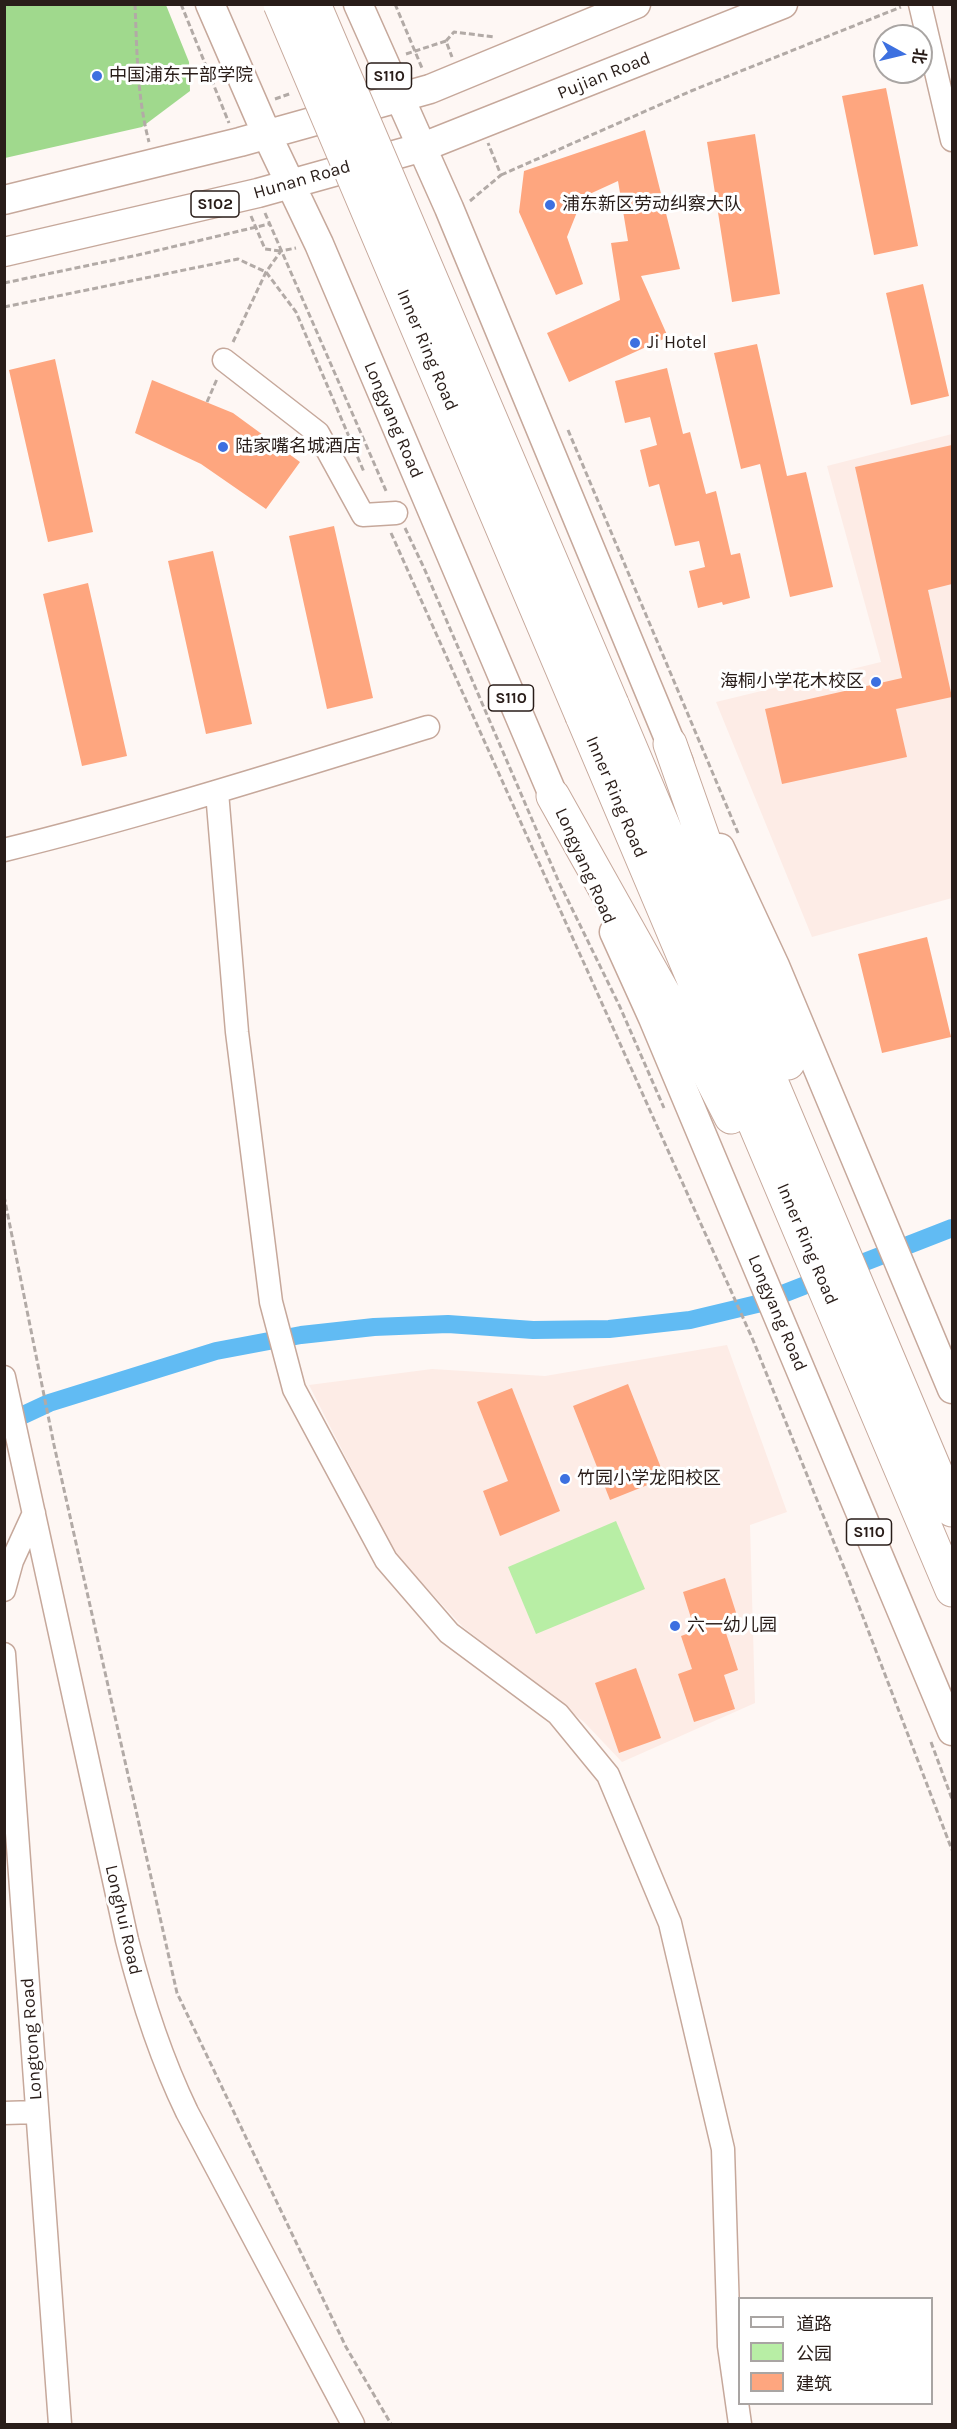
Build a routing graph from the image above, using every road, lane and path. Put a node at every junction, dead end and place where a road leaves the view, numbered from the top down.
1 (135, 4) edge
2 (181, 4) edge
3 (210, 4) edge
4 (280, 4) edge
5 (314, 4) edge
6 (358, 4) edge
7 (395, 4) edge
8 (636, 4) edge
9 (783, 4) edge
10 (908, 4) edge
11 (920, 4) edge
12 (430, 89) junction
13 (399, 98) junction
14 (267, 135) junction
15 (952, 140) edge
16 (149, 142) dead end
17 (236, 143) junction
18 (423, 147) junction
19 (501, 175) dead end
20 (291, 184) junction
21 (467, 189) dead end
22 (258, 193) junction
23 (4, 200) edge
24 (472, 200) dead end
25 (269, 224) junction
26 (4, 252) edge
27 (4, 283) edge
28 (4, 307) edge
29 (224, 360) dead end
30 (564, 421) dead end
31 (389, 513) junction
32 (428, 727) dead end
33 (670, 744) junction
34 (217, 792) junction
35 (553, 796) junction
36 (739, 835) dead end
37 (4, 850) edge
38 (664, 1109) dead end
39 (4, 1196) edge
40 (818, 1234) junction
41 (848, 1307) junction
42 (4, 1377) edge
43 (952, 1389) edge
44 (952, 1510) edge
45 (34, 1513) junction
46 (4, 1590) edge
47 (952, 1590) edge
48 (4, 1654) edge
49 (952, 1731) edge
50 (952, 1850) edge
51 (37, 2112) junction
52 (4, 2113) edge
53 (60, 2424) edge
54 (353, 2424) edge
55 (391, 2424) edge
56 (740, 2424) edge

1 - 16 path
2 - 17 path
3 - 14 main road, Longyang Road / S110
4 - 40 highway, Inner Ring Road, bridge
5 - 40 highway, Inner Ring Road, bridge
6 - 13 main road, S110
7 - 12 path
8 - 12 main road
9 - 18 main road, Pujian Road / S102
10 - 19 path
11 - 15 street
12 - 13 main road
13 - 14 main road
13 - 18 main road, S110
14 - 17 main road
14 - 20 main road, Longyang Road / S110
17 - 23 main road
18 - 20 main road, Hunan Road / S102
18 - 33 main road, S110
20 - 22 main road, Hunan Road / S102
20 - 35 main road, Longyang Road / S110
21 - 24 path
22 - 25 path
22 - 26 main road, Hunan Road / S102
25 - 27 path, Hunan Road
25 - 31 path
28 - 31 path
29 - 31 street
30 - 36 path
31 - 38 path
31 - 50 path
32 - 34 street
33 - 40 highway
33 - 43 main road, S110
34 - 37 street
34 - 56 street
35 - 40 highway
35 - 49 main road, Longyang Road / S110
39 - 55 path
40 - 41 highway, Inner Ring Road
40 - 41 highway
41 - 44 highway, Inner Ring Road
41 - 47 highway, Inner Ring Road
42 - 45 street, Longhui Road
45 - 46 street
45 - 54 street, Longhui Road
48 - 51 street, Longtong Road
51 - 52 street
51 - 53 street, Longtong Road

